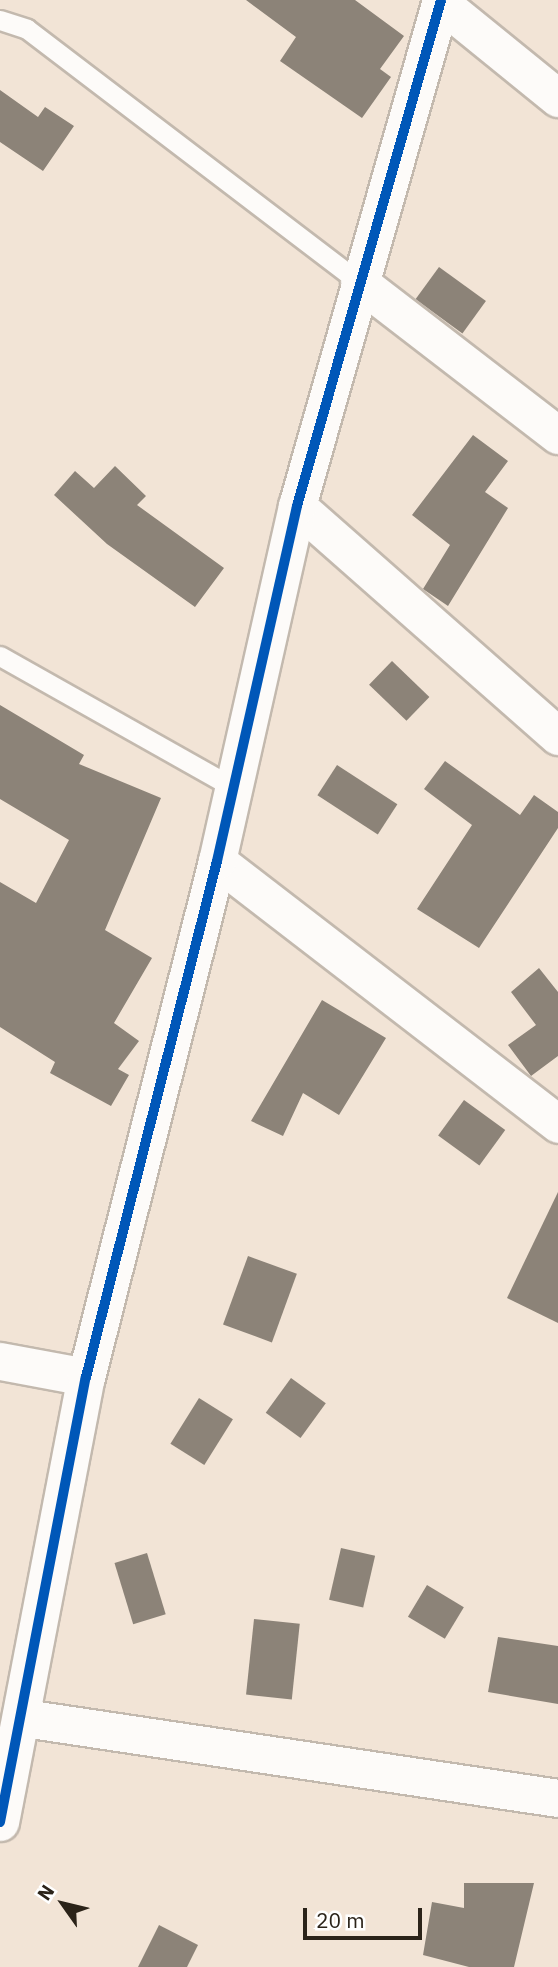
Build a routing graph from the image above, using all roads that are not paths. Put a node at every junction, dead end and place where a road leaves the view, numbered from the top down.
1 (440, 1) edge
2 (0, 20) edge
3 (558, 98) edge
4 (359, 282) junction
5 (558, 435) edge
6 (296, 506) junction
7 (0, 656) edge
8 (558, 736) edge
9 (234, 788) junction
10 (217, 861) junction
11 (558, 1124) edge
12 (0, 1361) edge
13 (86, 1377) junction
14 (12, 1718) edge
15 (558, 1798) edge
16 (0, 1822) edge

1 - 3 street
1 - 4 street
2 - 4 lane
4 - 5 street
4 - 6 street
6 - 8 street
6 - 9 street
7 - 9 lane
9 - 10 street
10 - 11 street
10 - 13 street
12 - 13 street
13 - 14 street
14 - 15 street
14 - 16 street

